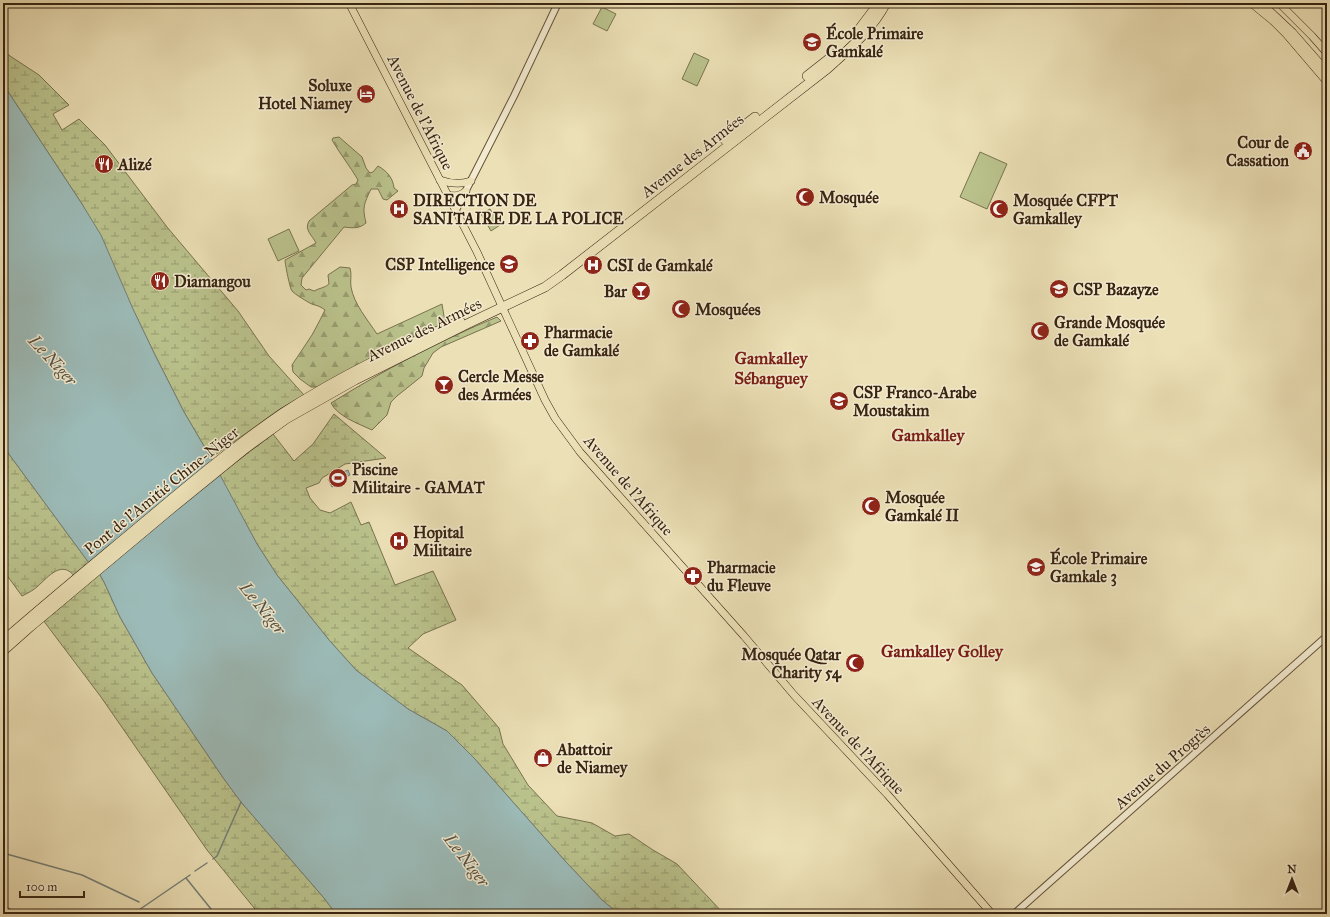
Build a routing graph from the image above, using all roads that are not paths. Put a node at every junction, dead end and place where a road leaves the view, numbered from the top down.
1 (349, 3) edge
2 (558, 3) edge
3 (879, 3) edge
4 (886, 3) edge
5 (1250, 3) edge
6 (1260, 3) edge
7 (1269, 3) edge
8 (1279, 3) edge
9 (1327, 53) edge
10 (1327, 65) edge
11 (1327, 74) edge
12 (1327, 82) edge
13 (440, 180) junction
14 (471, 181) junction
15 (466, 191) junction
16 (448, 194) junction
17 (456, 210) junction
18 (501, 305) junction
19 (325, 392) joint
20 (27, 624) junction
21 (1327, 636) edge
22 (3, 641) edge
23 (3, 651) edge
24 (992, 914) edge
25 (1014, 914) edge

1 - 13 main road, Avenue de l'Afrique
2 - 14 street
3 - 18 highway, Avenue des Armées
4 - 18 highway, Avenue des Armées
5 - 12 main road
6 - 11 highway
7 - 10 highway
8 - 9 main road
13 - 14 main road
13 - 16 main road, Avenue de l'Afrique
14 - 15 street
15 - 16 main road
15 - 17 street
16 - 17 main road, Avenue de l'Afrique
17 - 18 main road, Avenue de l'Afrique
18 - 19 highway, Avenue des Armées
18 - 24 main road, Avenue de l'Afrique
19 - 20 highway, Pont de l'Amitié Chine-Niger
20 - 22 highway
20 - 23 highway
21 - 25 street, Avenue du Progrès

